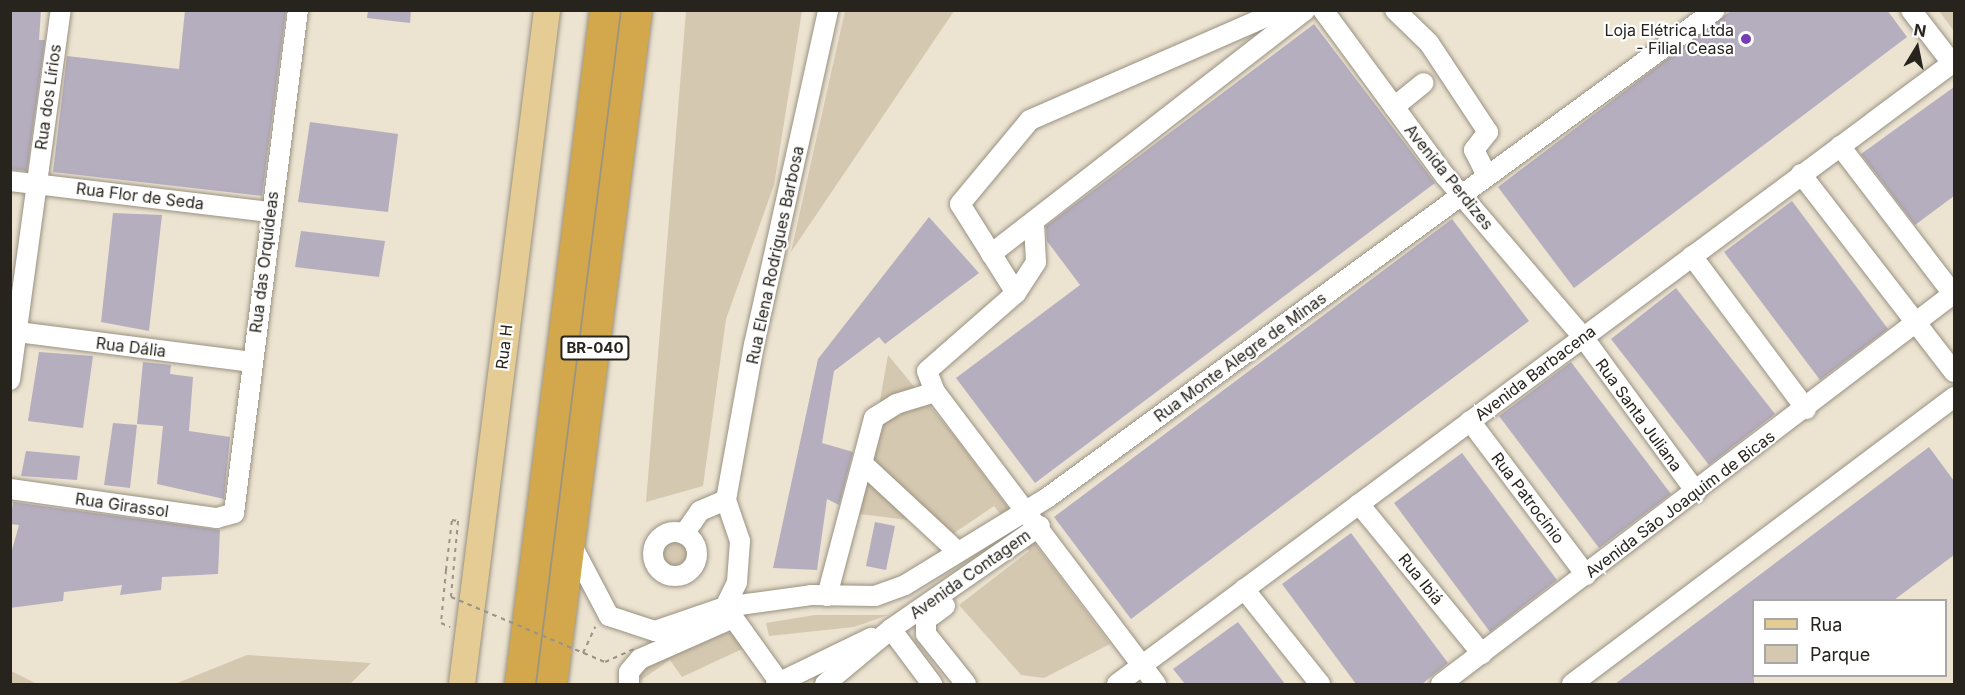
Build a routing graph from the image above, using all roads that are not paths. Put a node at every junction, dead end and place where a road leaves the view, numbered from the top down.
1 (61, 10) edge
2 (298, 10) edge
3 (547, 10) edge
4 (605, 10) edge
5 (637, 10) edge
6 (828, 10) edge
7 (1282, 10) edge
8 (1305, 10) edge
9 (1323, 10) edge
10 (1395, 10) edge
11 (1715, 10) edge
12 (1911, 10) edge
13 (1953, 63) edge
14 (1424, 83) dead end
15 (1394, 107) junction
16 (1840, 146) junction
17 (1802, 174) junction
18 (1487, 176) junction
19 (10, 181) edge
20 (36, 184) junction
21 (1461, 194) junction
22 (270, 212) junction
23 (1034, 223) junction
24 (991, 254) junction
25 (1692, 256) junction
26 (1016, 293) junction
27 (1954, 295) edge
28 (1918, 324) junction
29 (13, 332) edge
30 (1583, 337) junction
31 (252, 362) junction
32 (1954, 372) edge
33 (10, 380) edge
34 (935, 393) junction
35 (1954, 397) edge
36 (1806, 409) junction
37 (1470, 421) junction
38 (863, 464) junction
39 (10, 489) edge
40 (1696, 492) junction
41 (726, 500) junction
42 (1359, 504) junction
43 (1025, 512) junction
44 (234, 513) joint
45 (1040, 526) junction
46 (684, 534) dead end
47 (570, 542) junction
48 (957, 551) junction
49 (1586, 575) junction
50 (1244, 589) junction
51 (827, 596) junction
52 (944, 600) junction
53 (729, 612) junction
54 (891, 629) junction
55 (1482, 654) junction
56 (944, 657) junction
57 (1142, 666) junction
58 (831, 680) edge
59 (462, 684) edge
60 (520, 684) edge
61 (552, 684) edge
62 (629, 684) edge
63 (778, 684) edge
64 (932, 684) edge
65 (951, 684) edge
66 (966, 684) edge
67 (1117, 684) edge
68 (1156, 684) edge
69 (1320, 684) edge
70 (1442, 684) edge
71 (1572, 684) edge

1 - 20 street, Rua dos Lírios
2 - 22 street, Rua das Orquídeas
3 - 59 main road, Rua H
4 - 60 highway, BR-040
5 - 47 highway, BR-040
6 - 41 street, Rua Elena Rodrigues Barbosa
7 - 24 street
8 - 23 street
9 - 15 street, Avenida Perdizes
10 - 18 street
11 - 18 street, Rua Monte Alegre de Minas
12 - 13 street
13 - 16 street, Avenida Barbacena
14 - 15 street
15 - 21 street, Avenida Perdizes
16 - 17 street, Avenida Barbacena
16 - 27 street
17 - 25 street, Avenida Barbacena
17 - 28 street
18 - 21 street, Rua Monte Alegre de Minas
19 - 20 street, Rua Flor de Seda
20 - 22 street, Rua Flor de Seda
20 - 29 street, Rua dos Lírios
21 - 30 street, Avenida Perdizes
21 - 43 street, Rua Monte Alegre de Minas
22 - 31 street, Rua das Orquídeas
23 - 24 street
23 - 26 street, Avenida Contagem
24 - 26 street
25 - 30 street, Avenida Barbacena
25 - 36 street
26 - 34 street, Avenida Contagem
27 - 28 street, Avenida São Joaquim de Bicas
28 - 32 street
28 - 36 street, Avenida São Joaquim de Bicas
29 - 31 street, Rua Dália
29 - 33 street, Rua dos Lírios
30 - 37 street, Avenida Barbacena
30 - 40 street, Rua Santa Juliana
31 - 44 street, Rua das Orquídeas
34 - 38 street
34 - 43 street, Avenida Contagem
35 - 71 street
36 - 40 street, Avenida São Joaquim de Bicas
37 - 42 street, Avenida Barbacena
37 - 49 street, Rua Patrocínio
38 - 48 street, Avenida Contagem
38 - 51 street
39 - 44 street, Rua Girassol
40 - 49 street, Avenida São Joaquim de Bicas
41 - 46 street
41 - 53 street, Rua Elena Rodrigues Barbosa
42 - 50 street, Avenida Barbacena
42 - 55 street, Rua Ibiá
43 - 45 street, Avenida Contagem
43 - 48 street, Rua Monte Alegre de Minas
45 - 52 street, Avenida Contagem
45 - 57 street
47 - 53 street
47 - 61 highway, BR-040
48 - 51 street, Rua Monte Alegre de Minas
49 - 55 street, Avenida São Joaquim de Bicas
50 - 57 street, Avenida Barbacena
50 - 69 street
51 - 53 street, Rua Monte Alegre de Minas
52 - 54 street, Avenida Contagem
52 - 56 street
53 - 62 street
53 - 63 street
54 - 58 street, Avenida Contagem
54 - 63 street
54 - 64 street
55 - 70 street, Avenida São Joaquim de Bicas
56 - 65 street
56 - 66 street
57 - 67 street, Avenida Barbacena
57 - 68 street

